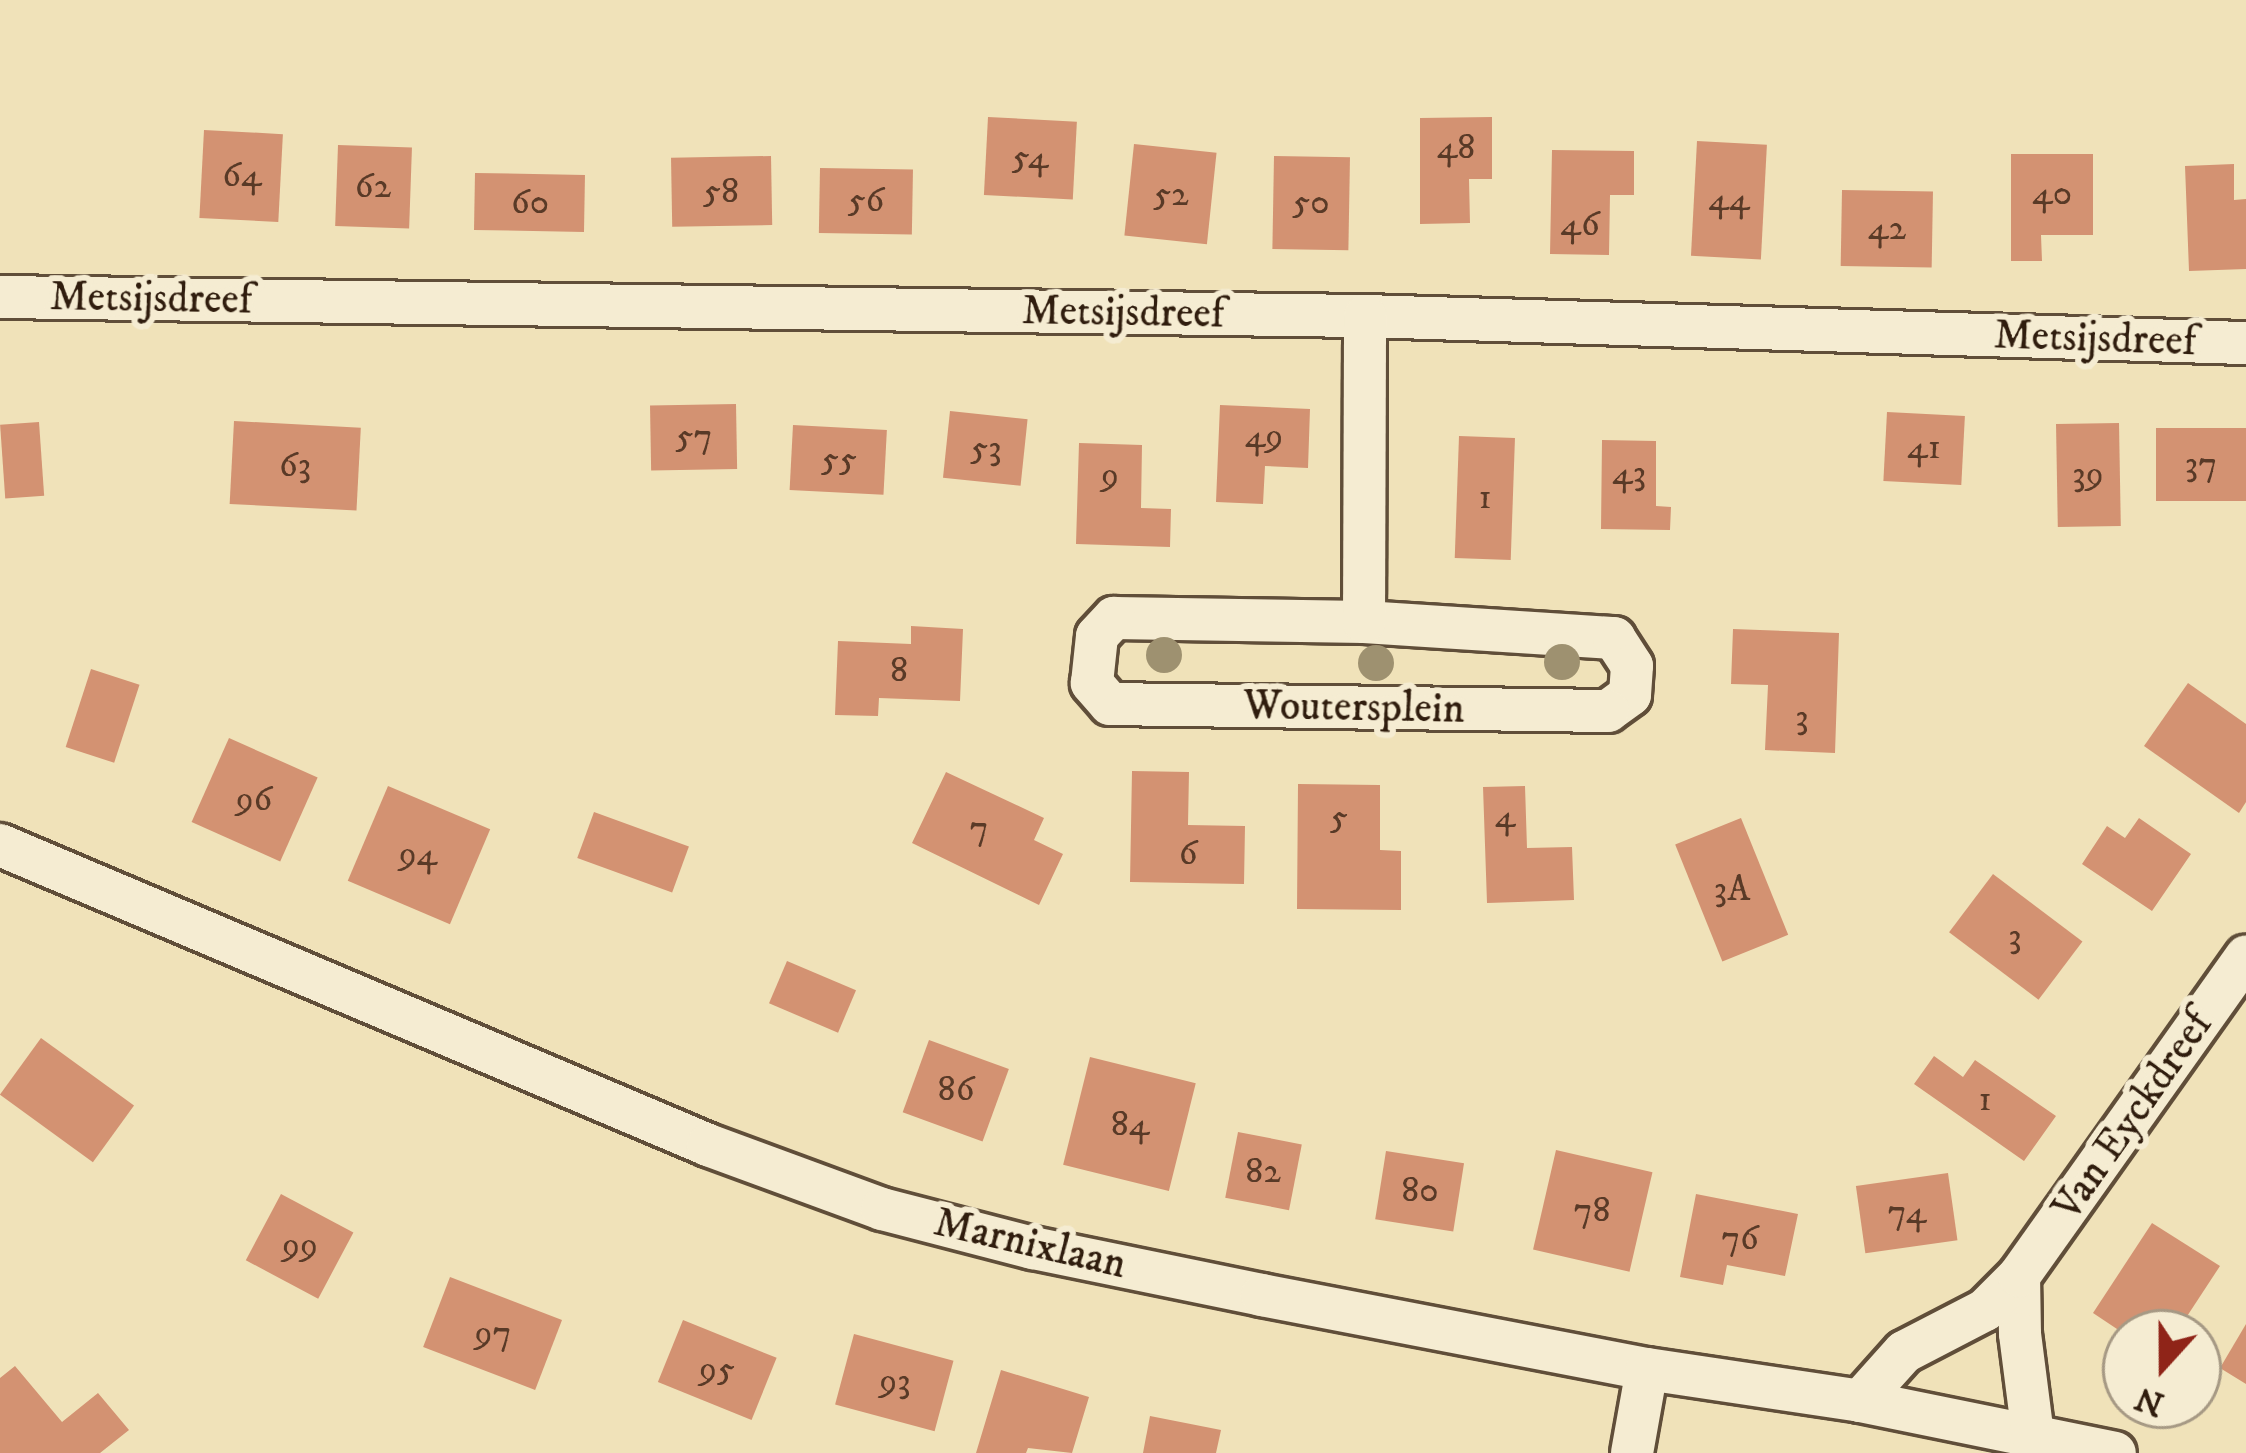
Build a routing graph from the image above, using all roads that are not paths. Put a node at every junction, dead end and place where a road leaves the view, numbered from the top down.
1 (0, 297) edge
2 (1366, 316) junction
3 (2246, 343) edge
4 (1364, 622) junction
5 (0, 845) edge
6 (2246, 956) edge
7 (2019, 1276) junction
8 (1647, 1369) junction
9 (1860, 1401) junction
10 (2033, 1436) junction
11 (1632, 1453) edge
12 (2115, 1453) edge

1 - 2 street, Metsijsdreef
2 - 3 street, Metsijsdreef
2 - 4 street, Woutersplein
4 - 4 street, Woutersplein
5 - 8 street, Marnixlaan
6 - 7 street, Van Eyckdreef
7 - 9 street, Van Eyckdreef
7 - 10 street
8 - 9 street, Marnixlaan
8 - 11 street
9 - 10 street, Marnixlaan
10 - 12 street, Marnixlaan

